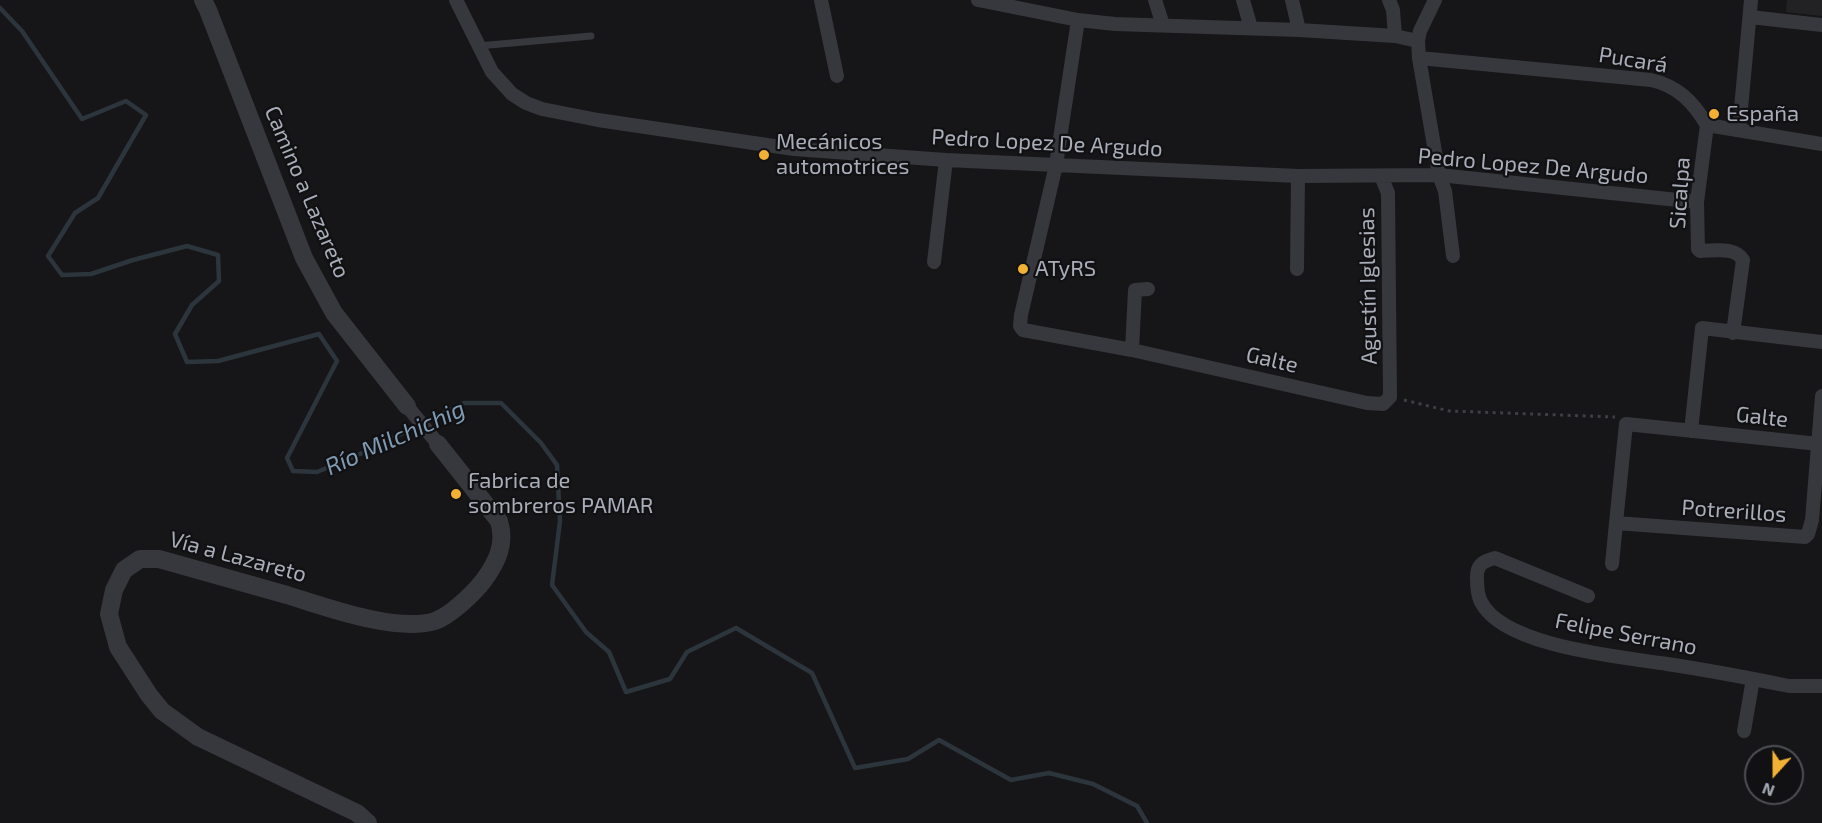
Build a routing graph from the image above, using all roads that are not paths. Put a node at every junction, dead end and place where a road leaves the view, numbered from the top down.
1 (456, 0) edge
2 (821, 0) edge
3 (978, 0) edge
4 (1056, 0) edge
5 (1155, 0) edge
6 (1243, 0) edge
7 (1292, 0) edge
8 (1389, 0) edge
9 (1434, 0) edge
10 (1751, 0) edge
11 (208, 3) edge
12 (1058, 15) junction
13 (1750, 17) junction
14 (1078, 20) junction
15 (1163, 25) junction
16 (1822, 25) edge
17 (1251, 28) junction
18 (1299, 30) junction
19 (591, 36) dead end
20 (1395, 36) junction
21 (1418, 41) junction
22 (478, 46) junction
23 (1419, 58) junction
24 (837, 76) dead end
25 (1707, 125) junction
26 (1739, 130) junction
27 (1822, 144) edge
28 (946, 160) junction
29 (1056, 165) junction
30 (1439, 175) junction
31 (1381, 176) junction
32 (1298, 177) junction
33 (1697, 202) junction
34 (1453, 256) dead end
35 (934, 262) dead end
36 (1297, 268) dead end
37 (1148, 288) dead end
38 (1734, 333) junction
39 (1822, 342) edge
40 (1132, 350) junction
41 (1390, 396) joint
42 (1822, 396) edge
43 (407, 406) joint
44 (1691, 431) junction
45 (438, 444) joint
46 (1820, 444) edge
47 (1616, 523) junction
48 (1612, 564) dead end
49 (1588, 596) dead end
50 (1753, 679) junction
51 (1822, 687) edge
52 (1744, 731) dead end
53 (368, 823) edge

1 - 22 street, Pedro Lopez De Argudo
2 - 24 street
3 - 12 street
4 - 12 street
5 - 15 street
6 - 17 street
7 - 18 street
8 - 20 street
9 - 21 street
10 - 13 street
11 - 43 street, Camino a Lazareto
12 - 14 street
13 - 16 street
13 - 26 street
14 - 15 street
14 - 29 street, Galte
15 - 17 street
17 - 18 street
18 - 20 street
19 - 22 lane
20 - 21 street
21 - 23 street
22 - 28 street, Pedro Lopez De Argudo
23 - 25 street, Pucará
23 - 30 street
25 - 26 street
25 - 33 street, Sicalpa
26 - 27 street
28 - 29 street, Pedro Lopez De Argudo
28 - 35 street
29 - 32 street, Pedro Lopez De Argudo
29 - 40 street, Galte
30 - 31 street, Pedro Lopez De Argudo
30 - 33 street, Pedro Lopez De Argudo
30 - 34 street
31 - 32 street, Pedro Lopez De Argudo
31 - 41 street, Agustín Iglesias
32 - 36 street
33 - 38 street, Sicalpa
37 - 40 street
38 - 39 street
38 - 44 street
40 - 41 street, Galte
42 - 46 street, Potrerillos
43 - 45 street, Camino a Lazareto
44 - 46 street, Galte
44 - 47 street, Galte
45 - 53 street, Vía a Lazareto
46 - 47 street, Potrerillos
47 - 48 street
49 - 50 street, Felipe Serrano
50 - 51 street, Felipe Serrano
50 - 52 street

